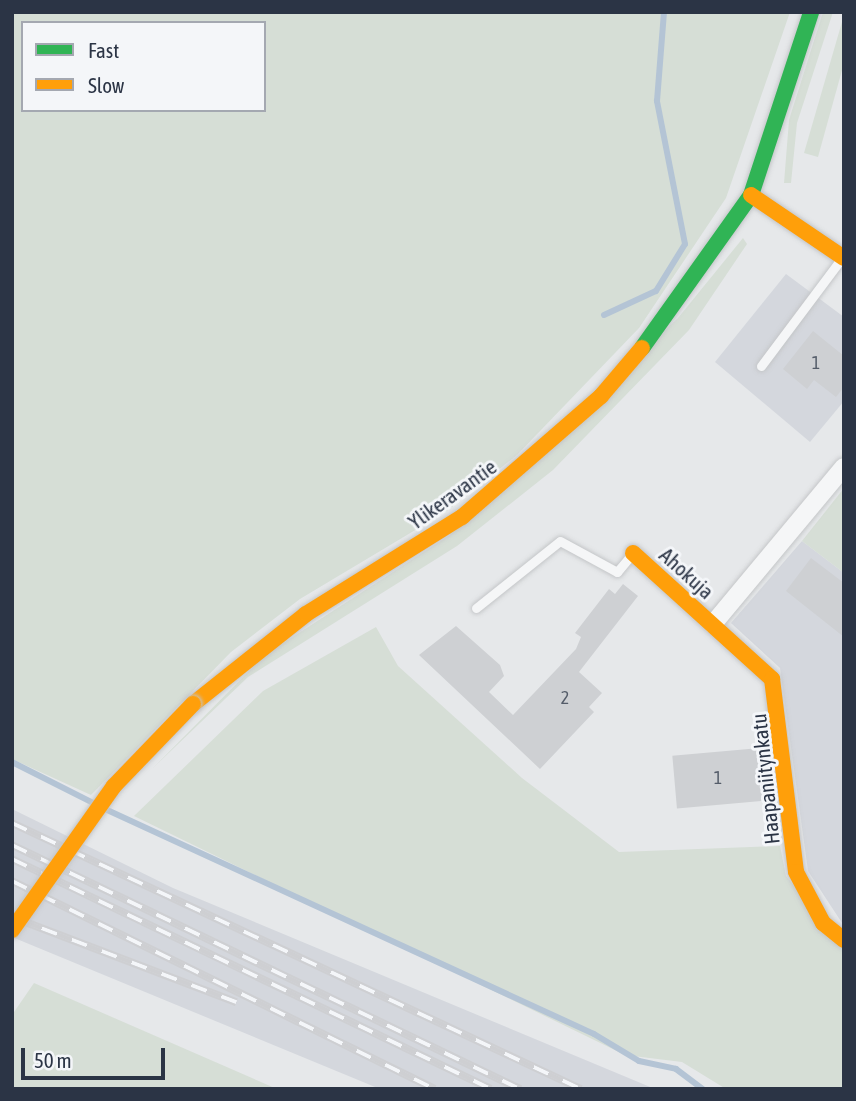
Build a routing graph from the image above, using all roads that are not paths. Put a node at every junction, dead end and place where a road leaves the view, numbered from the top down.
1 (811, 12) edge
2 (751, 195) junction
3 (843, 258) edge
4 (761, 366) dead end
5 (844, 467) edge
6 (633, 553) joint
7 (476, 608) dead end
8 (713, 624) junction
9 (12, 930) edge
10 (844, 940) edge

1 - 2 street, Ylikeravantie
2 - 3 street
2 - 9 street, Ylikeravantie, bridge
3 - 4 lane
5 - 8 street
6 - 7 lane
6 - 8 street, Ahokuja
8 - 10 street, Haapaniitynkatu

